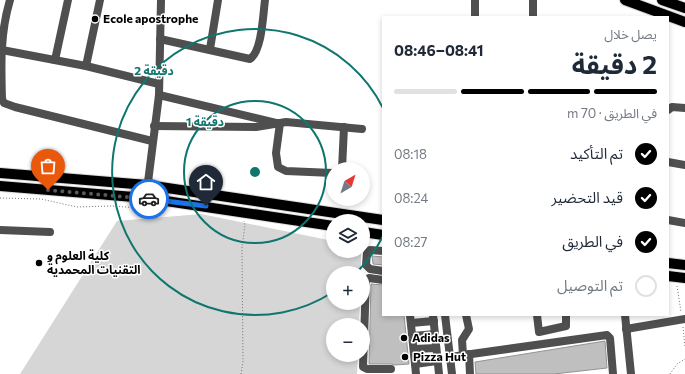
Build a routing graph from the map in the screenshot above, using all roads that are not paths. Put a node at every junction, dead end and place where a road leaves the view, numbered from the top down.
1 (10, 0) edge
2 (68, 0) edge
3 (100, 0) edge
4 (161, 0) edge
5 (218, 0) edge
6 (265, 0) edge
7 (475, 0) edge
8 (532, 0) edge
9 (625, 0) edge
10 (662, 0) edge
11 (685, 8) edge
12 (475, 16) edge
13 (533, 16) edge
14 (669, 16) edge
15 (669, 16) edge
16 (2, 20) edge
17 (685, 22) edge
18 (160, 39) junction
19 (210, 49) junction
20 (2, 50) junction
21 (55, 60) junction
22 (86, 66) junction
23 (159, 84) junction
24 (159, 95) junction
25 (685, 108) edge
26 (669, 109) edge
27 (278, 123) junction
28 (154, 126) junction
29 (344, 127) junction
30 (362, 129) dead end
31 (152, 141) junction
32 (342, 162) edge
33 (669, 162) edge
34 (685, 165) edge
35 (0, 173) edge
36 (326, 173) edge
37 (147, 185) junction
38 (0, 186) edge
39 (146, 198) junction
40 (335, 214) edge
41 (370, 219) edge
42 (382, 220) edge
43 (669, 220) edge
44 (685, 223) edge
45 (326, 225) edge
46 (0, 230) edge
47 (50, 232) dead end
48 (370, 233) edge
49 (382, 235) edge
50 (382, 251) edge
51 (669, 263) edge
52 (685, 265) edge
53 (382, 271) edge
54 (382, 280) edge
55 (446, 316) edge
56 (466, 316) edge
57 (537, 316) edge
58 (566, 316) edge
59 (625, 316) edge
60 (435, 317) edge
61 (411, 319) edge
62 (684, 319) edge
63 (626, 329) junction
64 (435, 334) junction
65 (412, 336) junction
66 (436, 348) junction
67 (414, 349) junction
68 (466, 354) junction
69 (450, 356) junction
70 (437, 361) junction
71 (415, 364) junction
72 (391, 369) dead end
73 (416, 374) edge
74 (438, 374) edge
75 (443, 374) edge
76 (452, 374) edge
77 (470, 374) edge
78 (604, 374) edge
79 (613, 374) edge
80 (631, 374) edge

1 - 16 street
2 - 21 street
3 - 22 street
4 - 18 street
5 - 19 street
6 - 19 street
7 - 12 street
8 - 13 street
9 - 14 main road
10 - 11 main road
15 - 17 main road
16 - 20 street
18 - 19 street
18 - 23 street
20 - 21 street
20 - 31 street
21 - 22 street
22 - 23 street
23 - 24 street
24 - 27 street
24 - 28 street
25 - 26 street
27 - 28 street
27 - 29 street
27 - 36 street
28 - 31 street
29 - 30 street
29 - 32 street
31 - 37 street
33 - 34 street
35 - 37 main road
37 - 39 street
37 - 40 main road
38 - 39 main road
39 - 45 main road
41 - 42 main road
43 - 44 street
46 - 47 street
48 - 49 main road
50 - 53 street
51 - 52 main road
54 - 72 street
55 - 69 street
56 - 68 street
57 - 58 street
59 - 63 street
60 - 61 street
60 - 64 street
60 - 75 street
61 - 65 street
62 - 63 street
63 - 80 street
64 - 65 street
64 - 66 street
65 - 67 street
66 - 67 street
66 - 70 street
67 - 71 street
68 - 69 street
68 - 77 street
68 - 79 street
69 - 76 street
70 - 71 street
70 - 74 street
71 - 73 street
78 - 79 street

